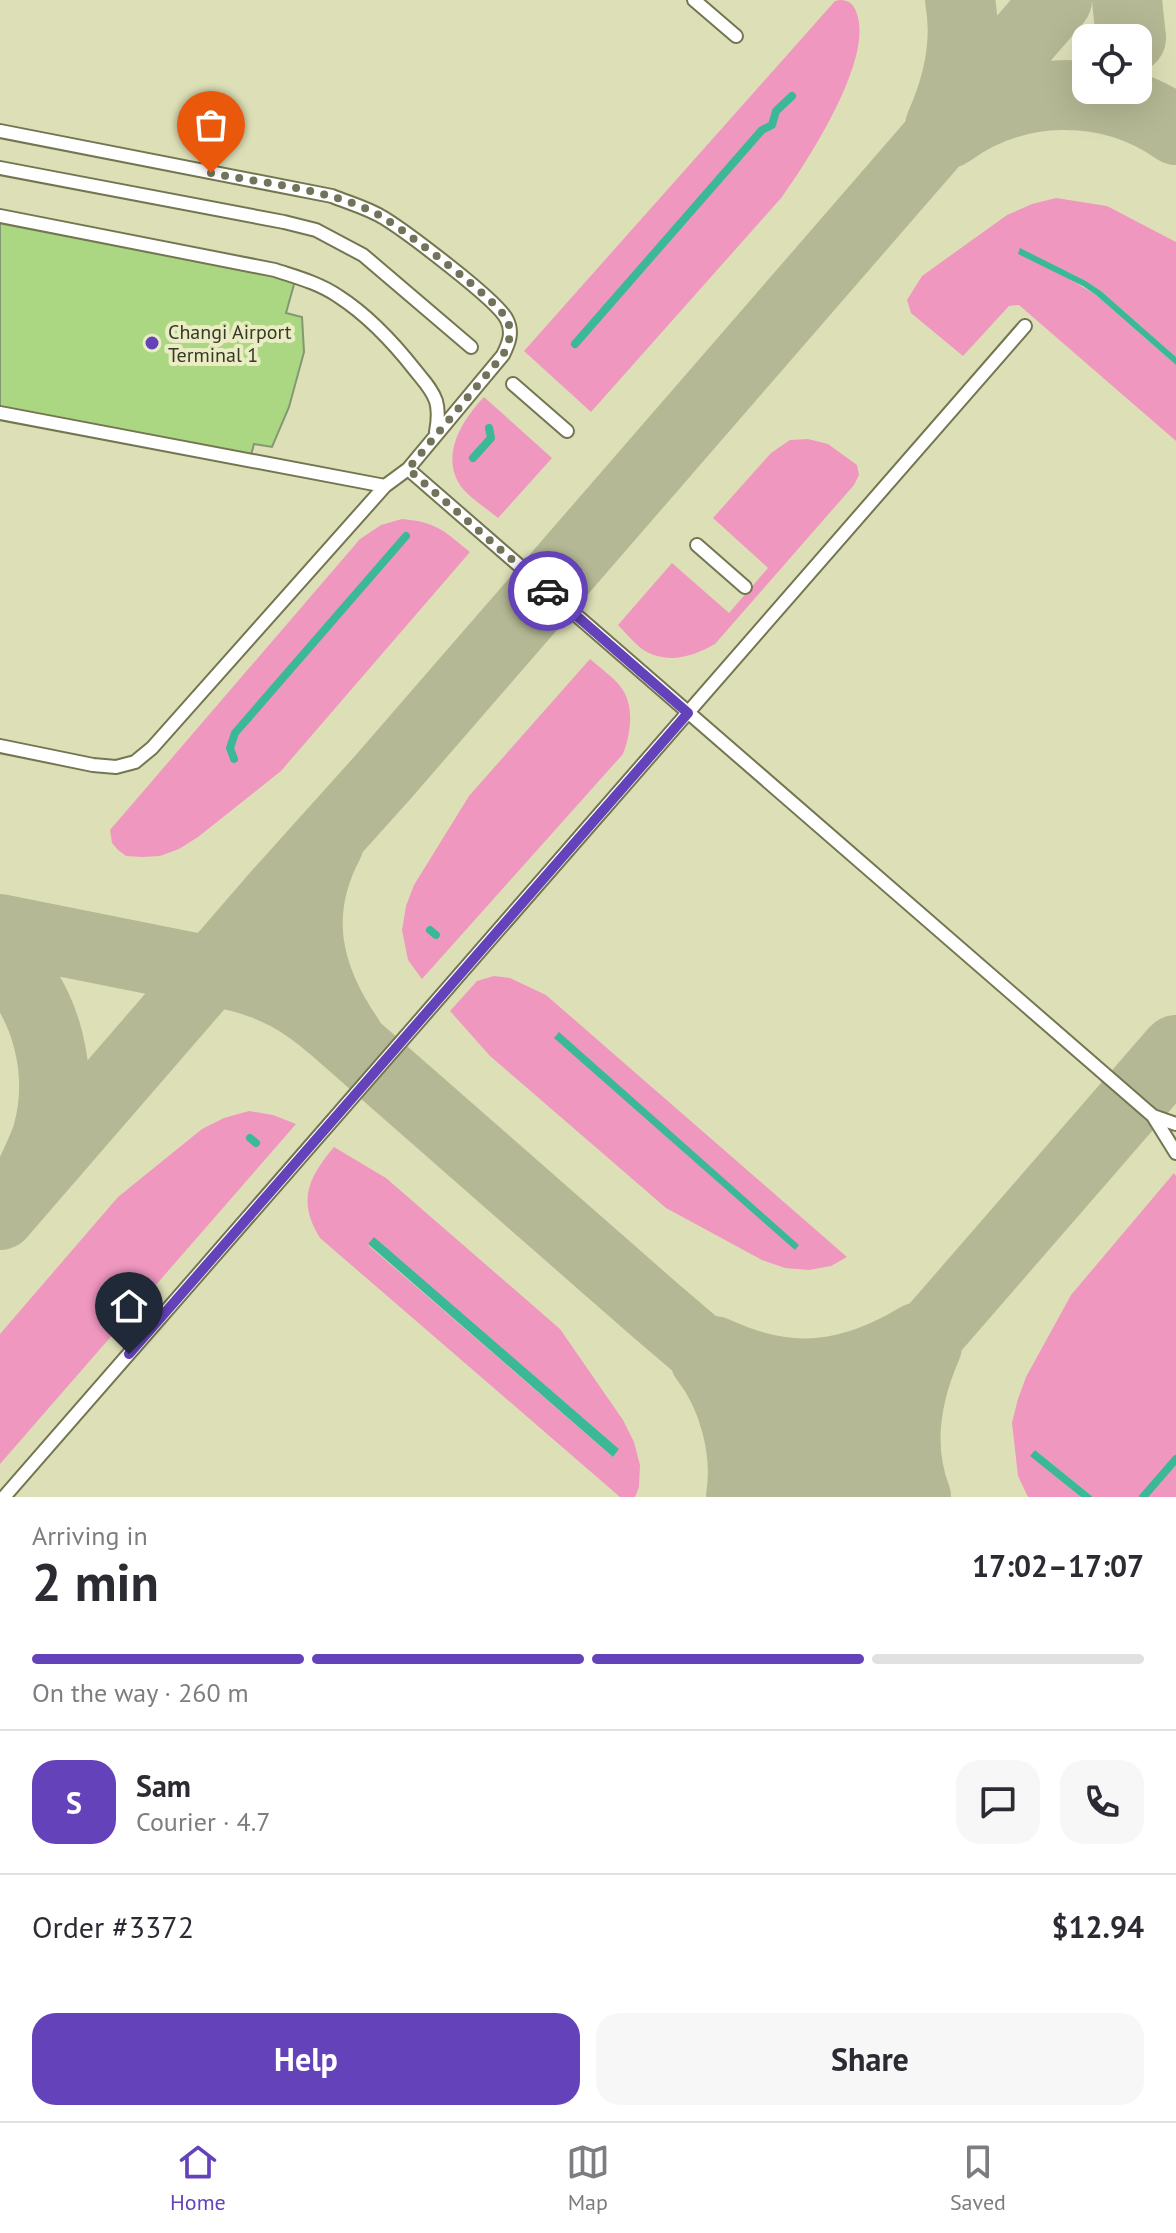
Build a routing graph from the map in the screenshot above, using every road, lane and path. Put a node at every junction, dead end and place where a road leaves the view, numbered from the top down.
1 (694, 0) edge
2 (736, 36) dead end
3 (0, 131) edge
4 (0, 168) edge
5 (0, 216) edge
6 (1025, 326) dead end
7 (471, 347) dead end
8 (513, 384) dead end
9 (0, 413) edge
10 (567, 431) dead end
11 (435, 435) junction
12 (408, 469) junction
13 (385, 486) junction
14 (697, 545) dead end
15 (745, 587) dead end
16 (688, 713) junction
17 (0, 746) edge
18 (1153, 1116) junction
19 (1176, 1124) edge
20 (1176, 1153) edge
21 (4, 1497) edge

1 - 2 lane
3 - 11 lane
4 - 7 lane
5 - 11 lane
6 - 16 lane
8 - 10 lane
9 - 13 lane
11 - 12 lane
12 - 13 lane
12 - 16 lane
13 - 17 lane
14 - 15 lane
16 - 18 lane
16 - 21 lane
18 - 19 lane
18 - 20 lane

